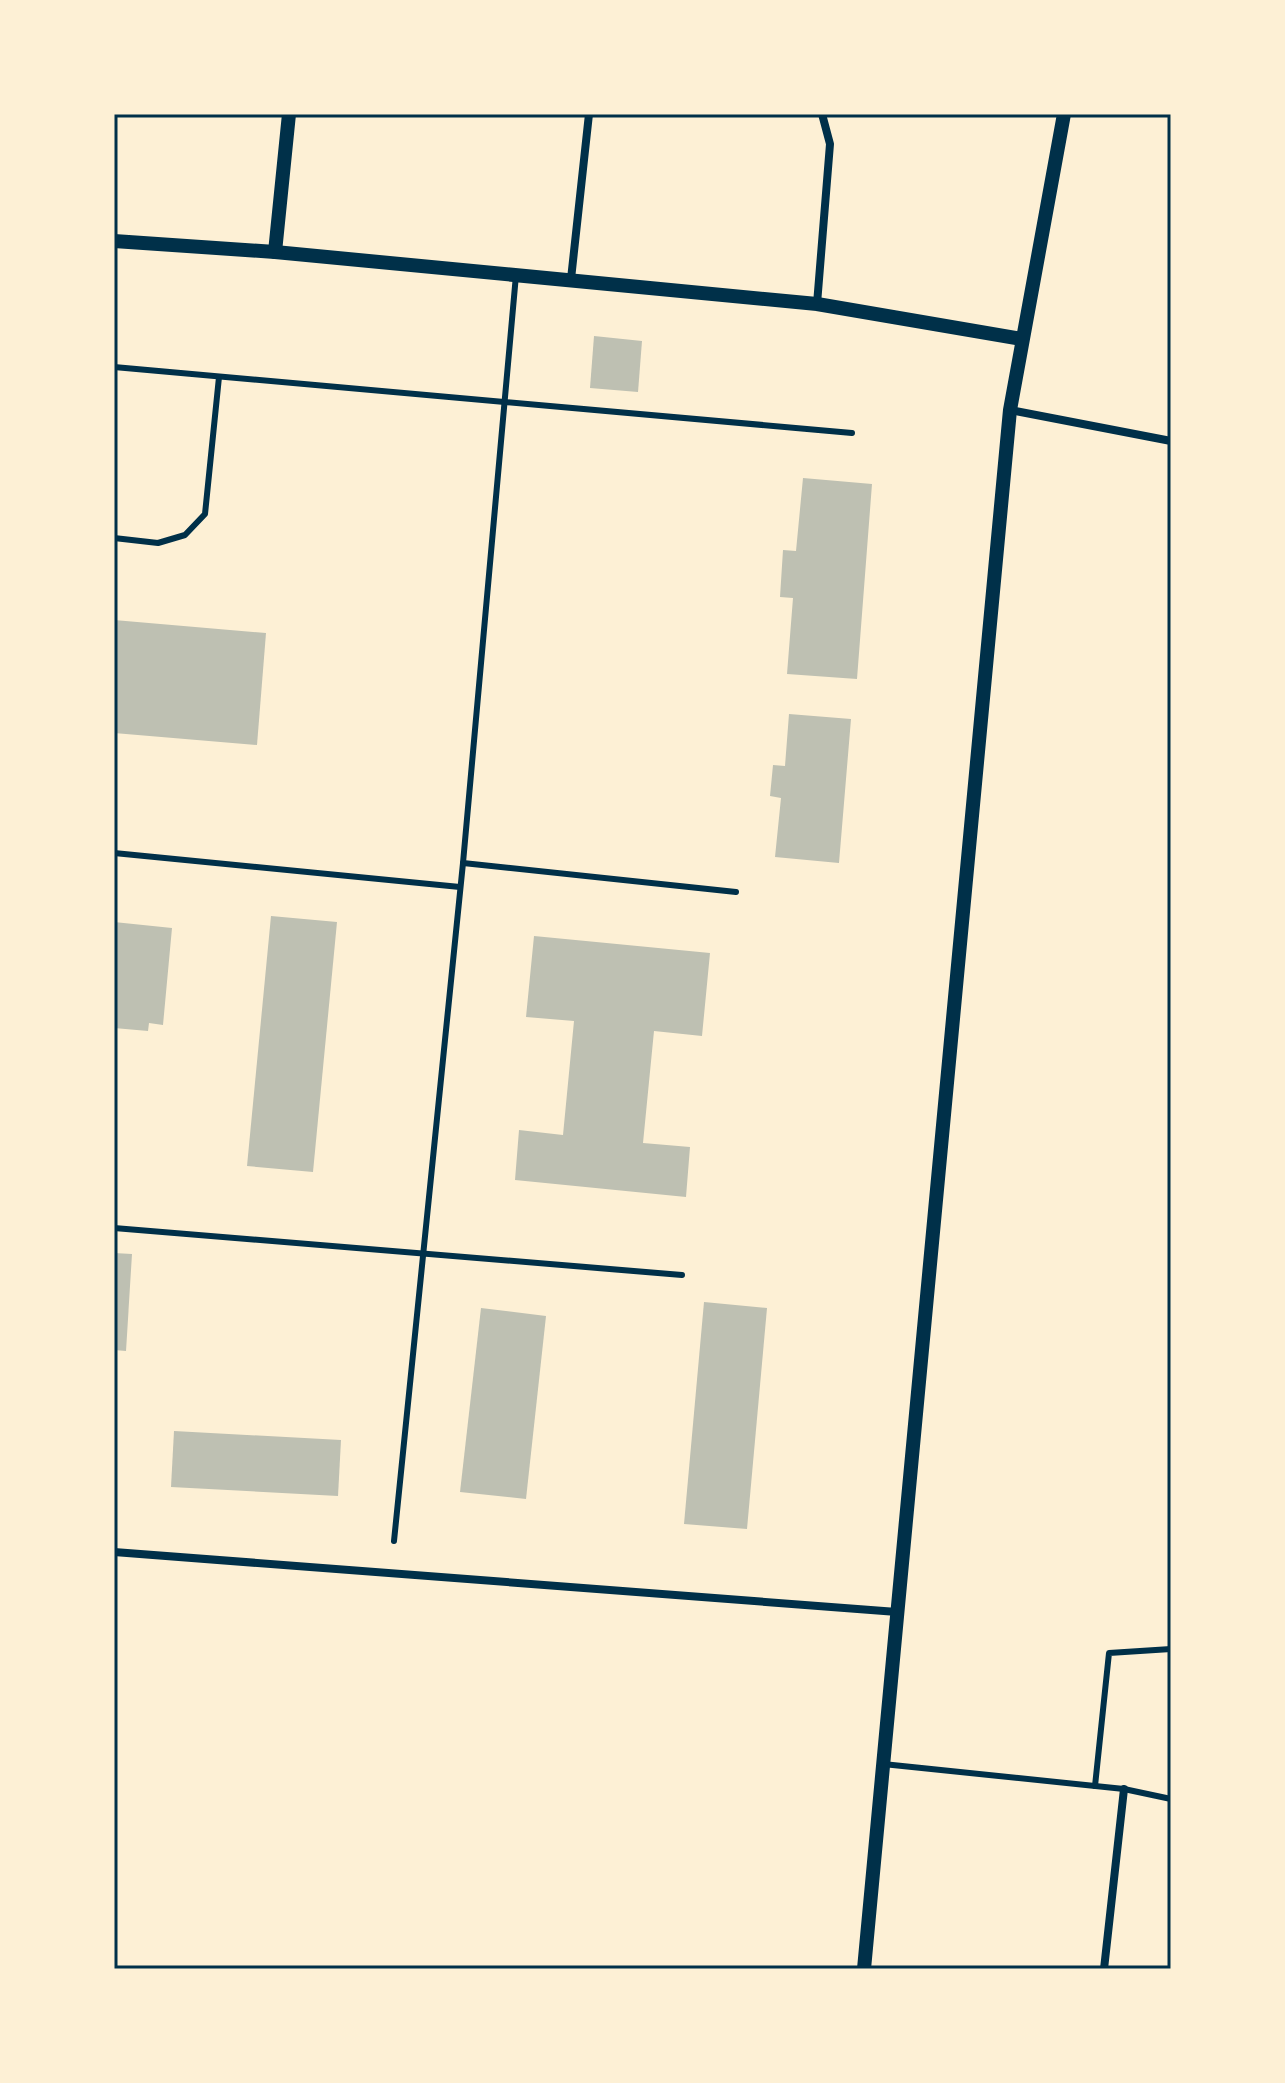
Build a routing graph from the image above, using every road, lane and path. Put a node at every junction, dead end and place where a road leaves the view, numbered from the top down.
1 (289, 114) edge
2 (589, 114) edge
3 (822, 114) edge
4 (1064, 114) edge
5 (114, 241) edge
6 (275, 252) junction
7 (516, 274) junction
8 (571, 279) junction
9 (817, 304) junction
10 (1022, 339) junction
11 (114, 367) edge
12 (219, 377) junction
13 (504, 404) junction
14 (1010, 410) junction
15 (852, 433) dead end
16 (1171, 441) edge
17 (114, 538) edge
18 (114, 853) edge
19 (463, 863) junction
20 (460, 887) junction
21 (736, 892) dead end
22 (114, 1228) edge
23 (421, 1255) junction
24 (682, 1275) dead end
25 (394, 1541) dead end
26 (114, 1552) edge
27 (897, 1612) junction
28 (1171, 1649) edge
29 (883, 1764) junction
30 (1095, 1786) junction
31 (1124, 1789) junction
32 (1171, 1799) edge
33 (864, 1969) edge
34 (1104, 1969) edge

1 - 6 street
2 - 8 street
3 - 9 street
4 - 10 street
5 - 6 street
6 - 7 street
7 - 8 street
7 - 13 lane
8 - 9 street
9 - 10 street
10 - 14 street
11 - 12 lane
12 - 13 lane
12 - 17 lane
13 - 15 lane
13 - 19 lane
14 - 16 street
14 - 27 street
18 - 20 lane
19 - 20 lane
19 - 21 lane
20 - 23 lane
22 - 23 lane
23 - 24 lane
23 - 25 lane
26 - 27 street
27 - 29 street
28 - 30 lane
29 - 30 lane
29 - 33 street
30 - 31 lane
31 - 32 lane
31 - 34 street

